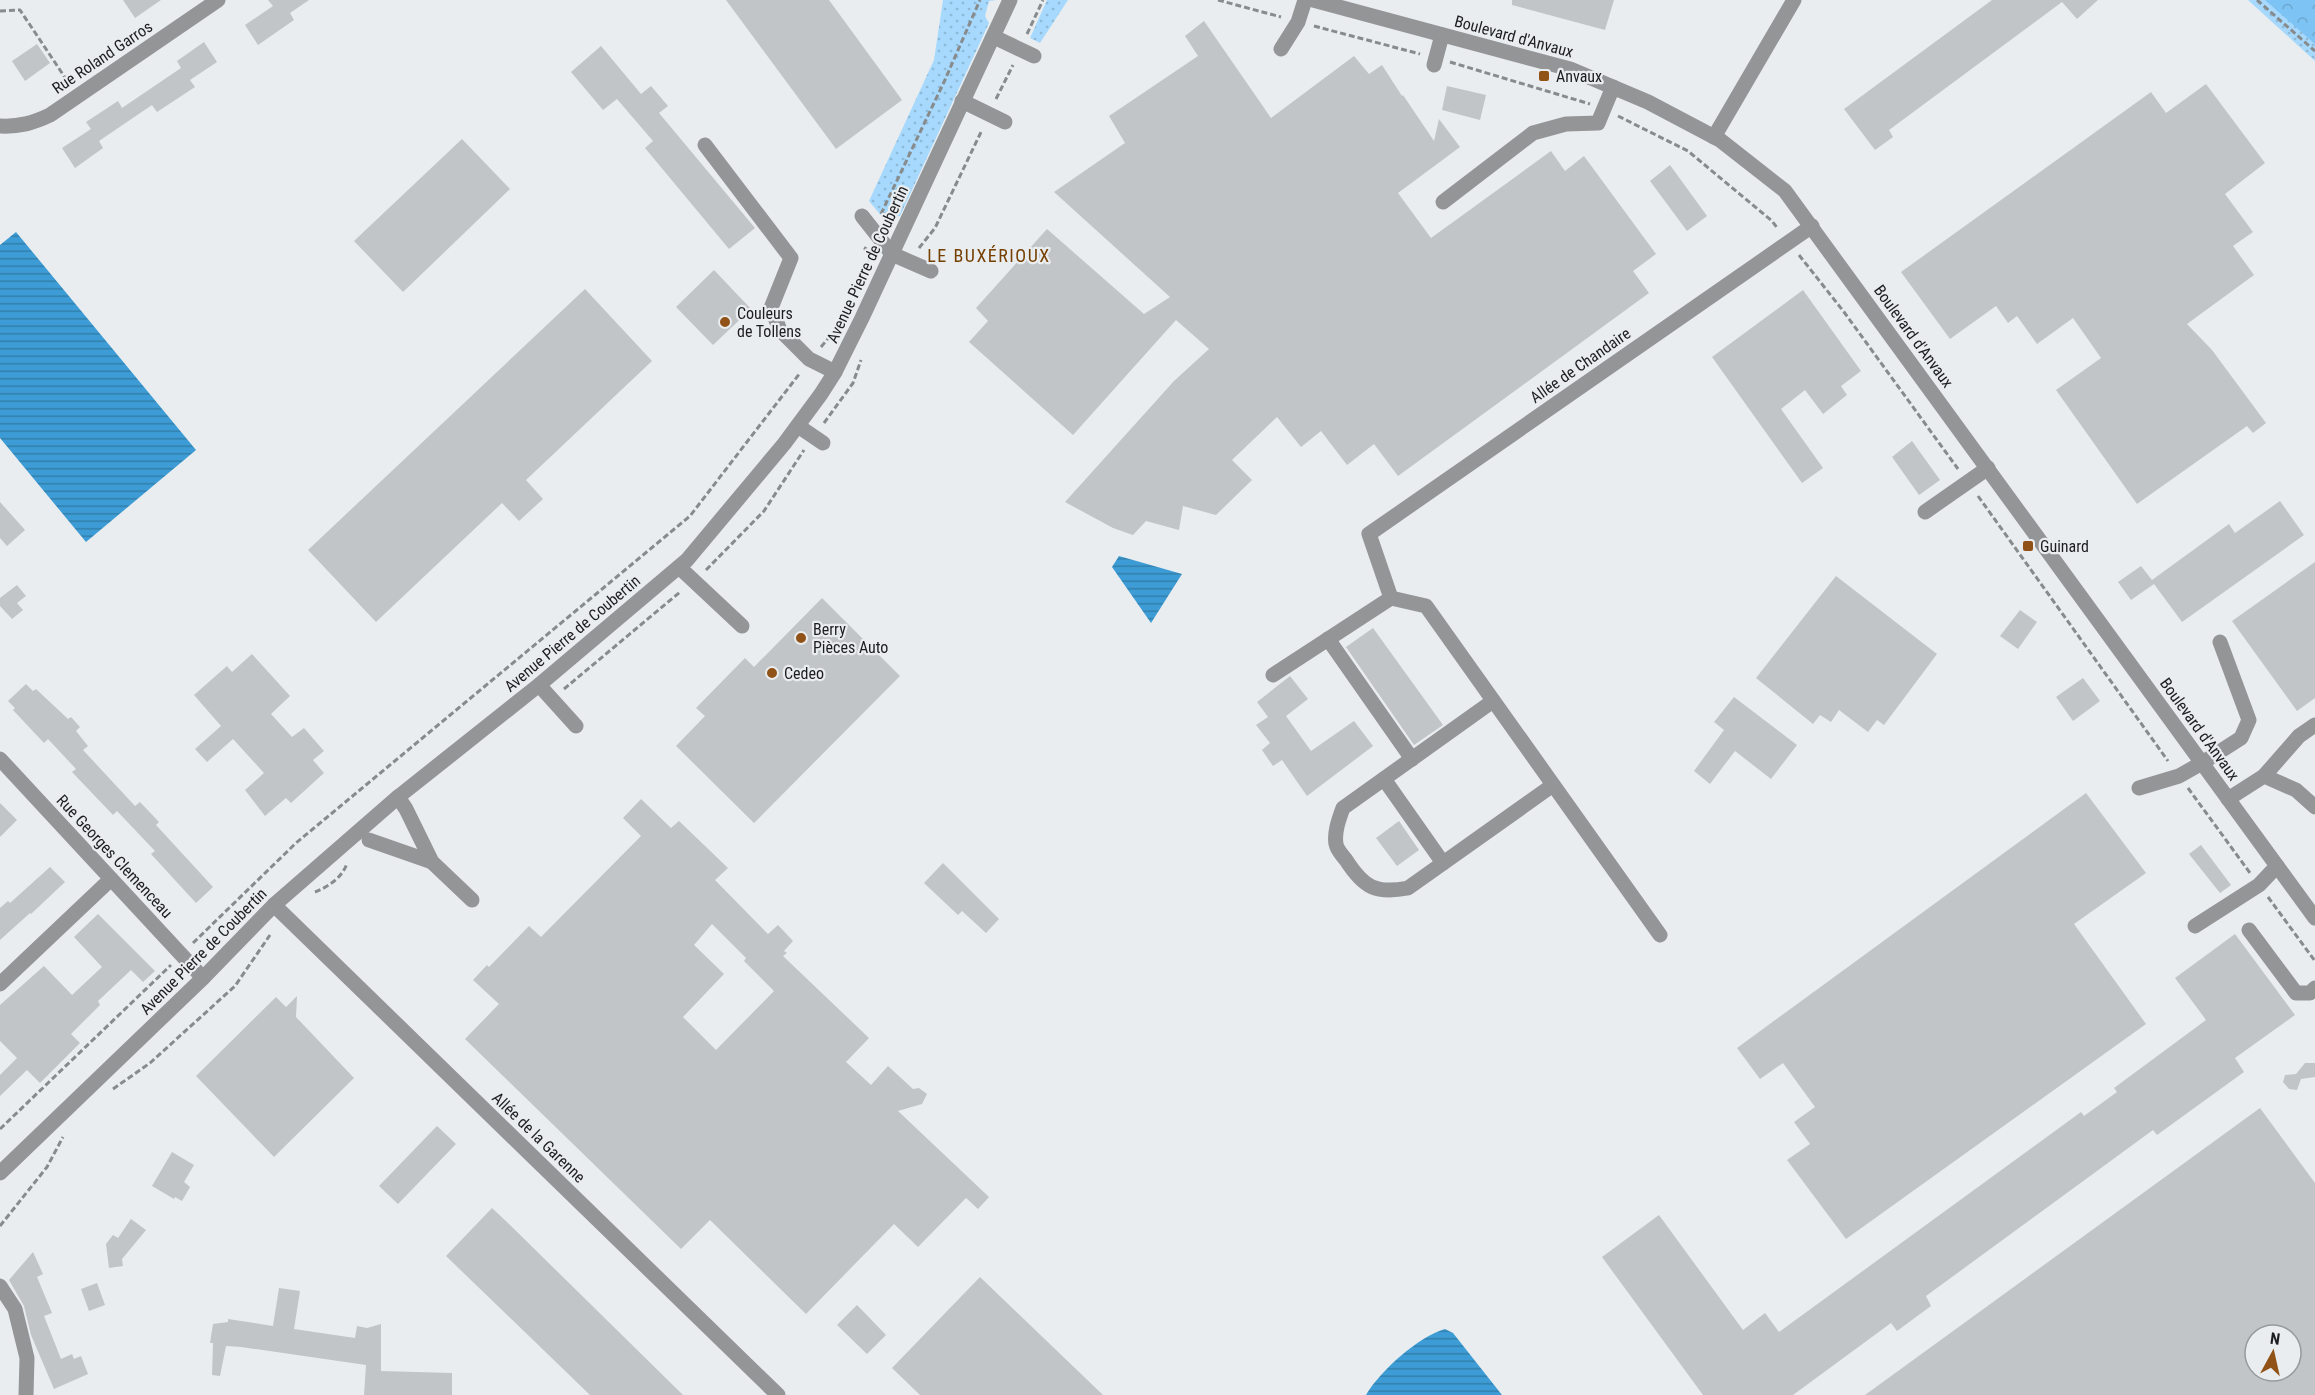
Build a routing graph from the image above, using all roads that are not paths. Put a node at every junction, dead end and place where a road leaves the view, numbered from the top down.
1 (218, 0) edge
2 (1011, 0) edge
3 (1305, 0) edge
4 (1313, 0) edge
5 (1794, 0) edge
6 (195, 7) edge
7 (1442, 35) junction
8 (994, 37) junction
9 (1281, 49) dead end
10 (1034, 56) dead end
11 (1435, 62) road end
12 (1613, 87) junction
13 (962, 101) junction
14 (1005, 122) dead end
15 (0, 126) edge
16 (1714, 136) junction
17 (705, 145) dead end
18 (1443, 202) dead end
19 (862, 216) dead end
20 (1812, 226) junction
21 (892, 254) junction
22 (931, 271) dead end
23 (835, 372) junction
24 (798, 426) junction
25 (823, 443) dead end
26 (1988, 468) junction
27 (1925, 512) dead end
28 (679, 567) junction
29 (1391, 598) junction
30 (742, 626) dead end
31 (1328, 639) junction
32 (2220, 642) dead end
33 (1273, 675) dead end
34 (539, 685) junction
35 (1493, 701) junction
36 (2315, 725) edge
37 (576, 726) dead end
38 (0, 759) edge
39 (1412, 759) junction
40 (2202, 763) junction
41 (2264, 776) junction
42 (1384, 779) junction
43 (1553, 785) junction
44 (2139, 788) dead end
45 (398, 797) junction
46 (2228, 799) junction
47 (2315, 807) edge
48 (369, 840) dead end
49 (432, 862) junction
50 (1443, 863) junction
51 (2277, 866) junction
52 (111, 879) junction
53 (472, 900) dead end
54 (274, 905) junction
55 (2314, 916) edge
56 (2195, 926) dead end
57 (2249, 930) dead end
58 (1660, 935) dead end
59 (203, 978) junction
60 (0, 984) edge
61 (2315, 988) edge
62 (0, 1173) edge
63 (0, 1286) edge
64 (26, 1395) edge
65 (778, 1395) edge

1 - 6 street, Rue Roland Garros
2 - 8 street, Avenue Pierre de Coubertin
3 - 9 street
4 - 7 street, Boulevard d'Anvaux
5 - 16 street
6 - 15 street, Rue Roland Garros
7 - 11 street
7 - 12 street, Boulevard d'Anvaux
8 - 10 street
8 - 13 street, Avenue Pierre de Coubertin
12 - 16 street, Boulevard d'Anvaux
12 - 18 street
13 - 14 street
13 - 21 street, Avenue Pierre de Coubertin
16 - 20 street, Boulevard d'Anvaux
17 - 23 street
19 - 21 street
20 - 26 street, Boulevard d'Anvaux
20 - 29 street, Allée de Chandaire
21 - 22 street
21 - 23 street, Avenue Pierre de Coubertin
23 - 24 street, Avenue Pierre de Coubertin
24 - 25 street
24 - 28 street, Avenue Pierre de Coubertin
26 - 27 street
26 - 40 street, Boulevard d'Anvaux
28 - 30 street
28 - 34 street, Avenue Pierre de Coubertin
29 - 31 street
29 - 35 street
31 - 33 street
31 - 39 street
32 - 40 street
34 - 37 street
34 - 45 street, Avenue Pierre de Coubertin
35 - 39 street
35 - 43 street
36 - 41 street
38 - 52 street, Rue Georges Clemenceau
39 - 42 street
40 - 44 street
40 - 46 street, Boulevard d'Anvaux
41 - 46 street
41 - 47 street
42 - 50 street
42 - 50 street
43 - 50 street
43 - 58 street
45 - 49 street
45 - 54 street, Avenue Pierre de Coubertin
46 - 51 street, Boulevard d'Anvaux
48 - 49 street
49 - 53 street
51 - 55 street, Boulevard d'Anvaux
51 - 56 street
52 - 59 street, Rue Georges Clemenceau
52 - 60 street
54 - 59 street, Avenue Pierre de Coubertin
54 - 65 street, Allée de la Garenne
57 - 61 street
59 - 62 street, Avenue Pierre de Coubertin
63 - 64 street

